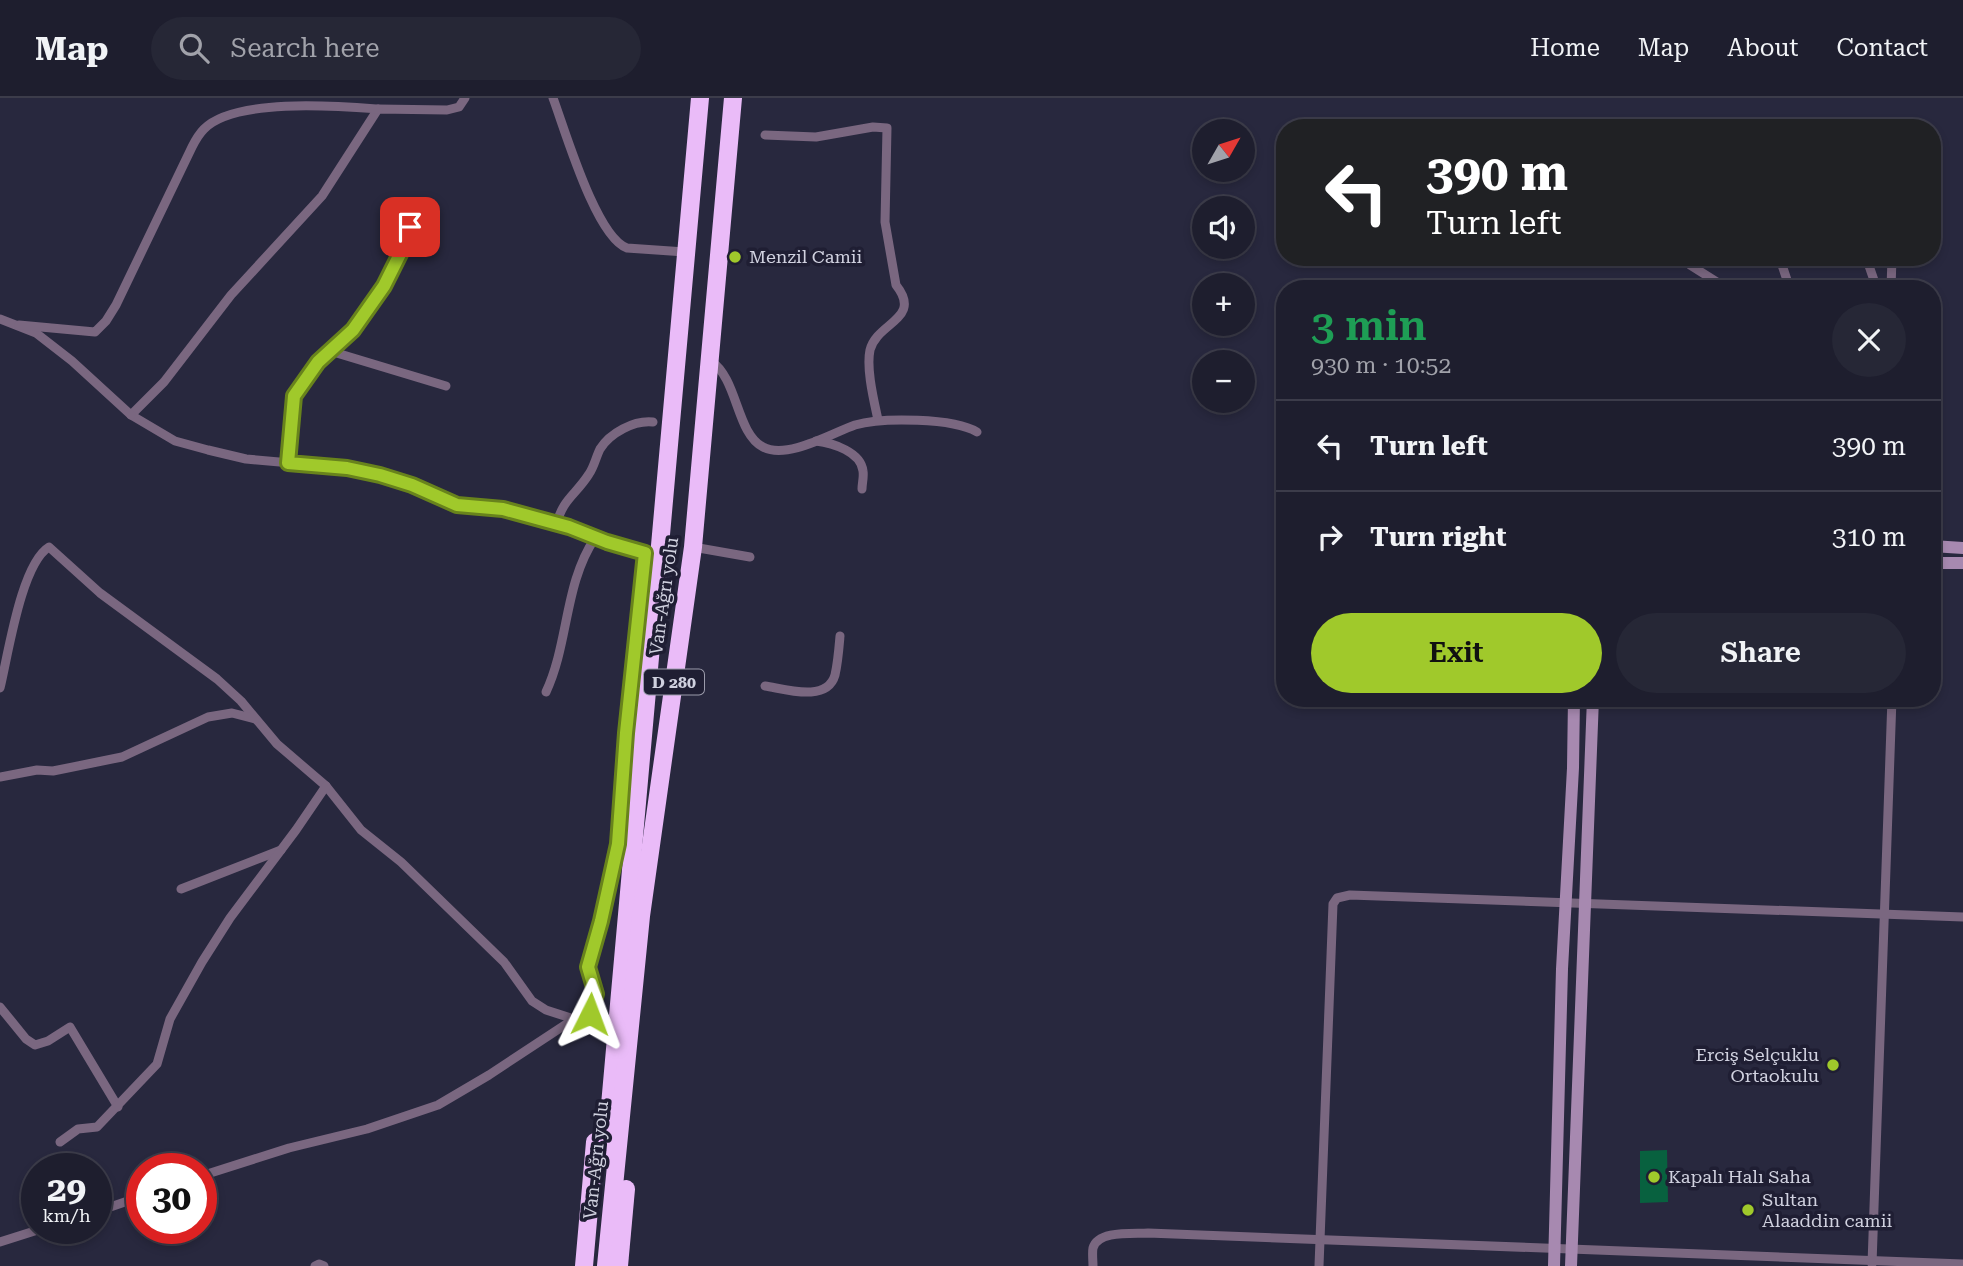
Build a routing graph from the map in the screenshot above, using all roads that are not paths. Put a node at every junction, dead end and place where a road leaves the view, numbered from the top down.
1 (465, 98) edge
2 (553, 98) edge
3 (700, 98) edge
4 (733, 98) edge
5 (378, 109) junction
6 (765, 135) dead end
7 (414, 211) dead end
8 (685, 251) junction
9 (1692, 266) edge
10 (1714, 280) edge
11 (0, 318) edge
12 (19, 325) junction
13 (63, 330) junction
14 (56, 350) junction
15 (330, 351) junction
16 (709, 360) junction
17 (446, 386) dead end
18 (131, 415) junction
19 (878, 420) junction
20 (653, 422) dead end
21 (977, 432) dead end
22 (815, 441) junction
23 (288, 463) junction
24 (862, 489) dead end
25 (555, 525) junction
26 (595, 538) junction
27 (693, 547) junction
28 (1941, 547) edge
29 (1963, 548) edge
30 (652, 553) junction
31 (750, 557) dead end
32 (1941, 563) edge
33 (1963, 563) edge
34 (840, 636) dead end
35 (765, 686) dead end
36 (0, 688) edge
37 (546, 692) dead end
38 (1574, 707) edge
39 (1594, 707) edge
40 (1892, 707) edge
41 (256, 719) junction
42 (0, 777) edge
43 (326, 786) junction
44 (282, 849) junction
45 (181, 889) dead end
46 (1566, 901) junction
47 (1586, 902) junction
48 (1883, 914) junction
49 (1963, 917) edge
50 (629, 974) junction
51 (0, 1007) edge
52 (574, 1018) junction
53 (118, 1107) junction
54 (61, 1142) dead end
55 (217, 1171) edge
56 (21, 1235) edge
57 (1320, 1240) junction
58 (0, 1242) edge
59 (1554, 1248) junction
60 (1571, 1249) junction
61 (1872, 1264) edge
62 (1963, 1264) edge
63 (315, 1266) edge
64 (324, 1266) edge
65 (584, 1266) edge
66 (596, 1266) edge
67 (606, 1266) edge
68 (619, 1266) edge
69 (1093, 1266) edge
70 (1319, 1266) edge
71 (1553, 1266) edge
72 (1570, 1266) edge

1 - 5 street
2 - 8 street
3 - 8 highway, D 280
4 - 16 highway, Van-Ağrı yolu / D 280
5 - 13 street
5 - 18 street
6 - 19 street
7 - 15 street
8 - 30 highway, D 280
9 - 10 street
11 - 12 street
12 - 13 street
12 - 14 street
13 - 14 street
14 - 18 street
15 - 17 street
15 - 23 street
16 - 22 street
16 - 27 highway, Van-Ağrı yolu / D 280
18 - 23 street
19 - 21 street
19 - 22 street
20 - 25 street
22 - 24 street
23 - 25 street
25 - 26 street
26 - 30 street
26 - 37 street
27 - 31 street
27 - 50 highway, Van-Ağrı yolu / D 280
28 - 29 street
30 - 50 highway, D 280
30 - 52 street
32 - 33 street
34 - 35 street
36 - 41 street
38 - 46 street
39 - 47 street
40 - 48 street
41 - 42 street
41 - 43 street
43 - 44 street
43 - 52 street
44 - 45 street
44 - 53 street
46 - 47 street
46 - 57 street
46 - 59 street
47 - 48 street
47 - 60 street
48 - 49 street
48 - 61 street
50 - 65 highway
50 - 66 highway, D 280
50 - 67 highway, Van-Ağrı yolu / D 280
50 - 68 highway
51 - 53 street
52 - 55 street
53 - 54 street
56 - 58 street
57 - 59 street
57 - 69 street
57 - 70 street
59 - 60 street
59 - 71 street
60 - 61 street
60 - 72 street
61 - 62 street
63 - 64 street

